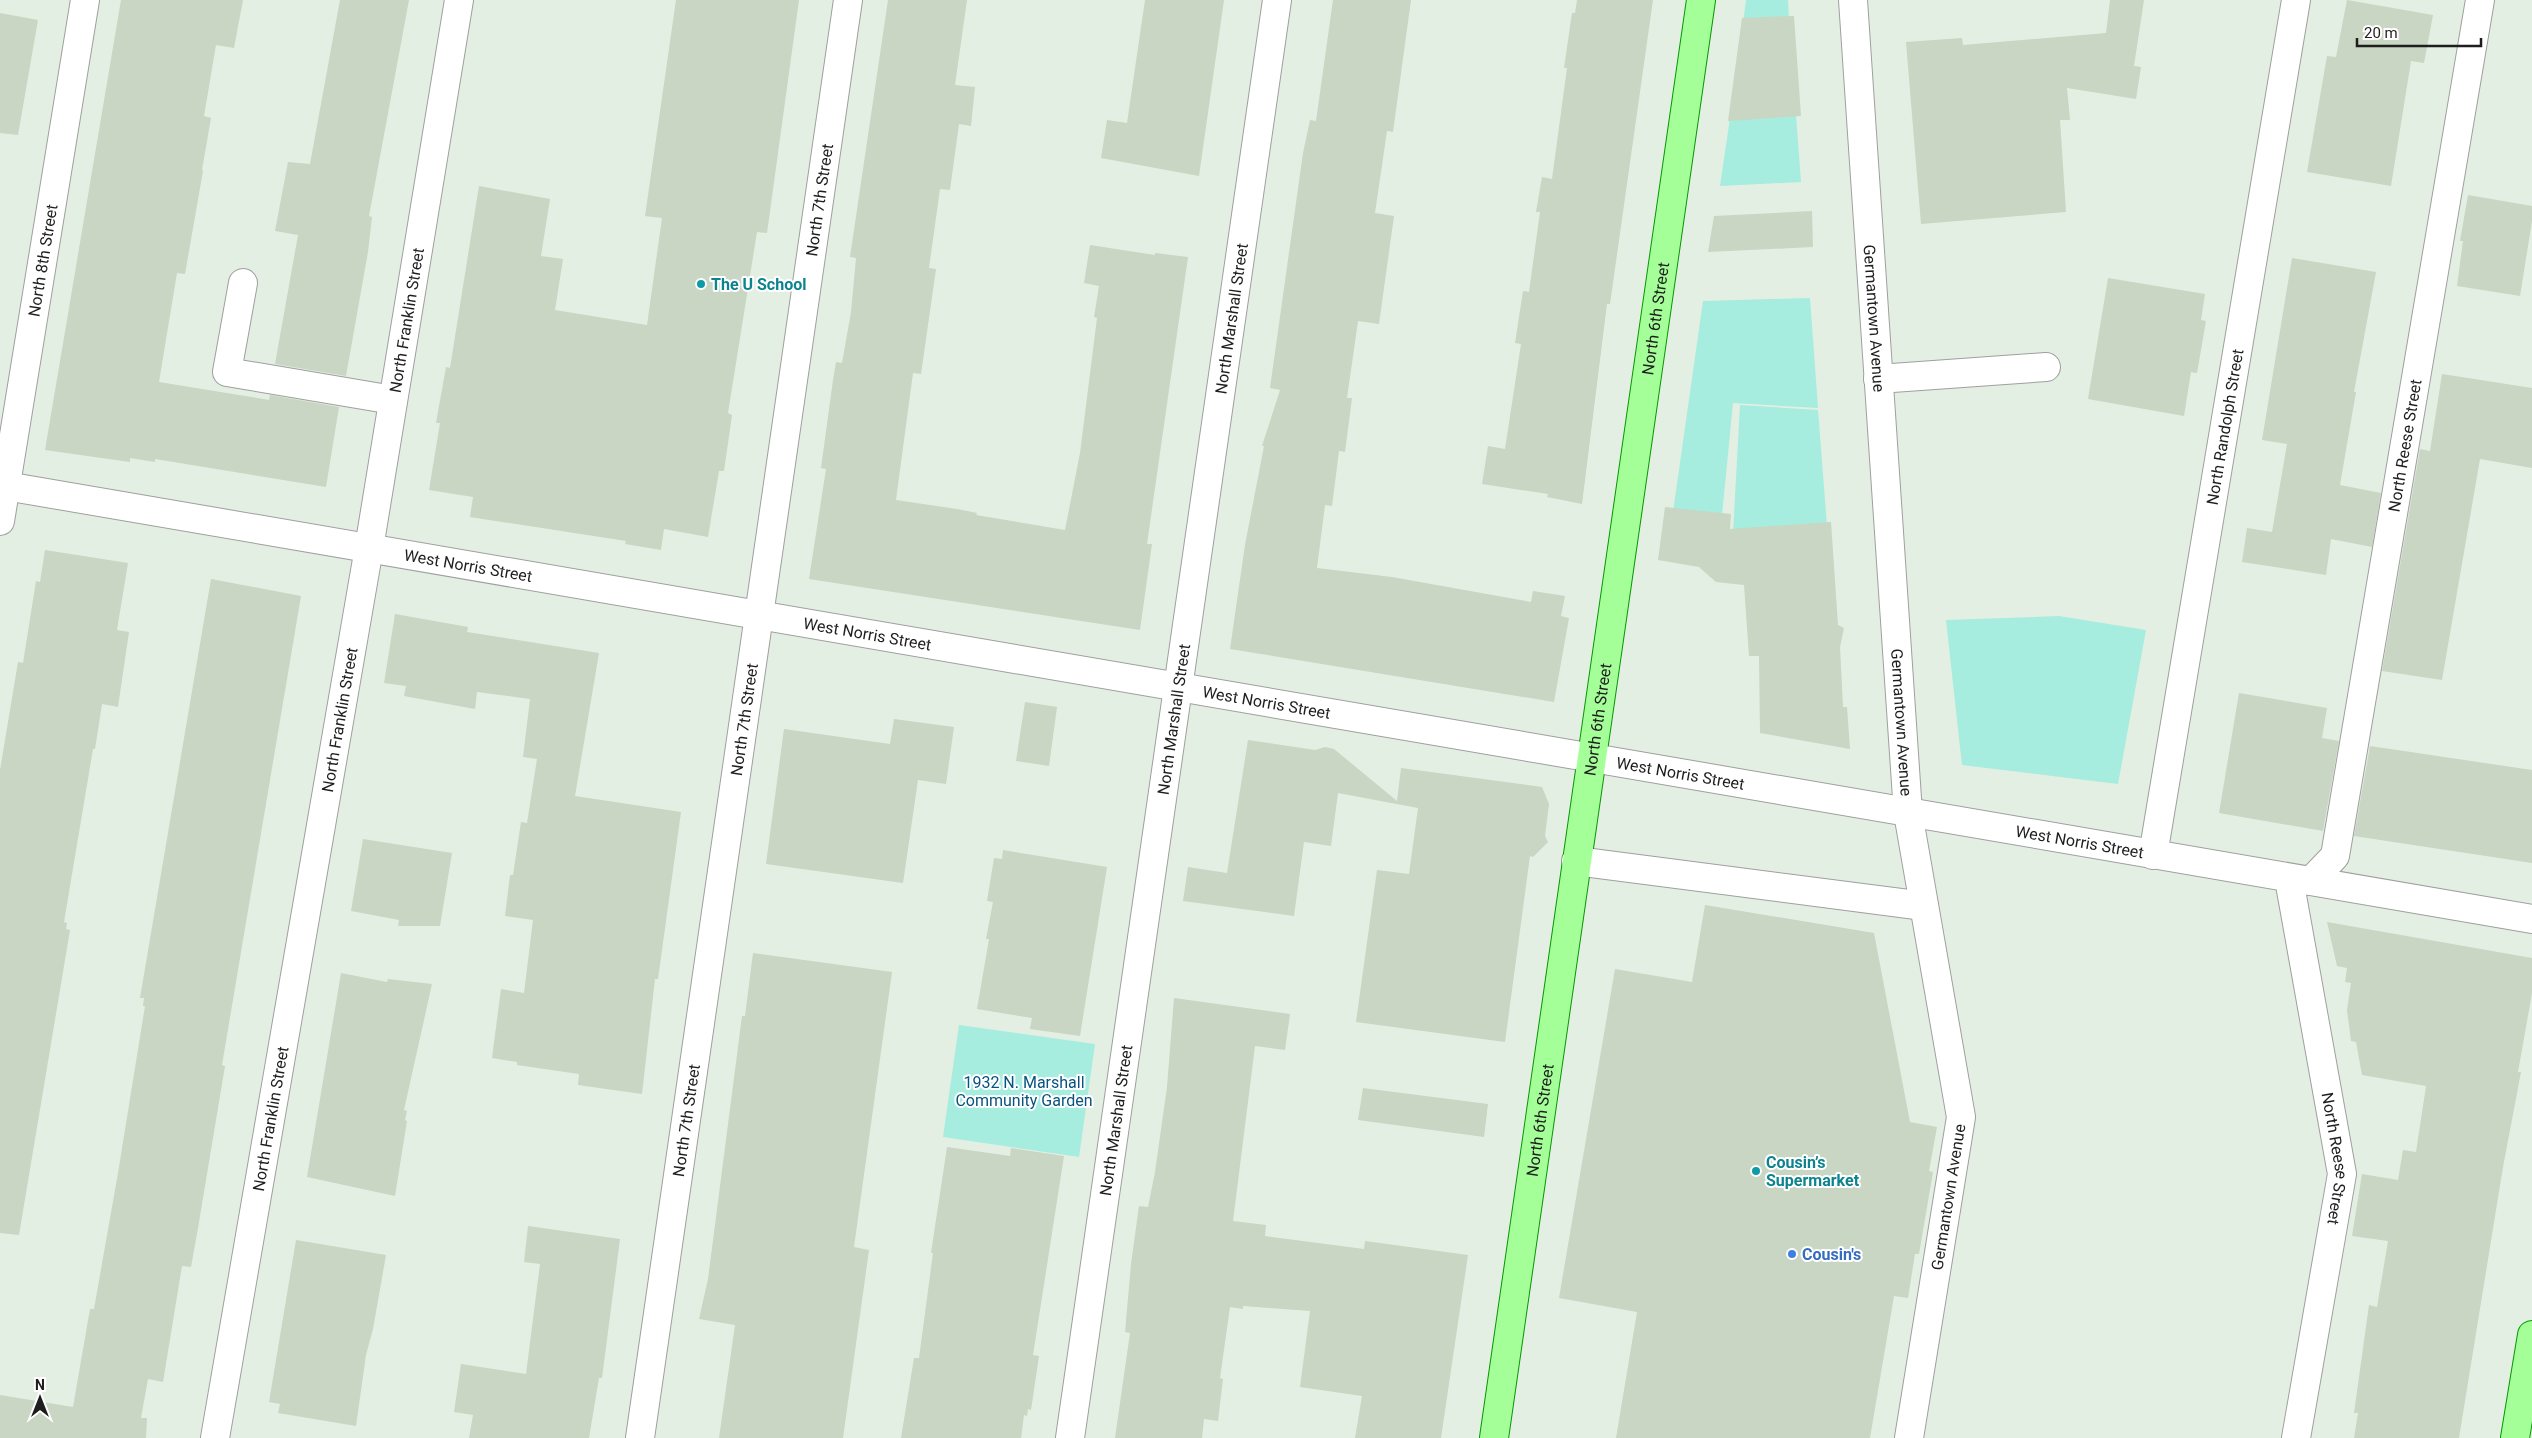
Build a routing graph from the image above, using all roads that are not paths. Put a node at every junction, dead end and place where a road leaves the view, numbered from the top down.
1 (85, 0) edge
2 (458, 0) edge
3 (848, 0) edge
4 (1277, 0) edge
5 (1700, 0) edge
6 (1853, 0) edge
7 (2296, 0) edge
8 (2480, 0) edge
9 (243, 283) dead end
10 (2046, 367) dead end
11 (1878, 379) junction
12 (393, 400) junction
13 (3, 486) edge
14 (0, 521) edge
15 (369, 548) junction
16 (761, 616) junction
17 (1180, 687) junction
18 (1590, 758) junction
19 (1908, 813) junction
20 (2153, 854) junction
21 (1576, 861) junction
22 (2300, 880) junction
23 (1924, 906) junction
24 (2532, 919) edge
25 (2532, 1335) edge
26 (214, 1438) edge
27 (640, 1438) edge
28 (1070, 1438) edge
29 (1494, 1438) edge
30 (1909, 1438) edge
31 (2296, 1438) edge
32 (2515, 1438) edge

1 - 13 street, North 8th Street
2 - 12 street, North Franklin Street
3 - 16 street, North 7th Street
4 - 17 street, North Marshall Street
5 - 18 main road, North 6th Street
6 - 11 street, Germantown Avenue
7 - 20 street, North Randolph Street
8 - 22 street, North Reese Street
9 - 12 street
10 - 11 street
11 - 19 street, Germantown Avenue
12 - 15 street, North Franklin Street
13 - 14 street, North 8th Street
13 - 15 street, West Norris Street
15 - 16 street, West Norris Street
15 - 26 street, North Franklin Street
16 - 17 street, West Norris Street
16 - 27 street, North 7th Street
17 - 18 street, West Norris Street
17 - 28 street, North Marshall Street
18 - 19 street, West Norris Street
18 - 21 main road, North 6th Street
19 - 20 street, West Norris Street
19 - 23 street, Germantown Avenue
20 - 22 street, West Norris Street
21 - 23 street
21 - 29 main road, North 6th Street
22 - 24 street, West Norris Street
22 - 31 street, North Reese Street
23 - 30 street, Germantown Avenue
25 - 32 main road

